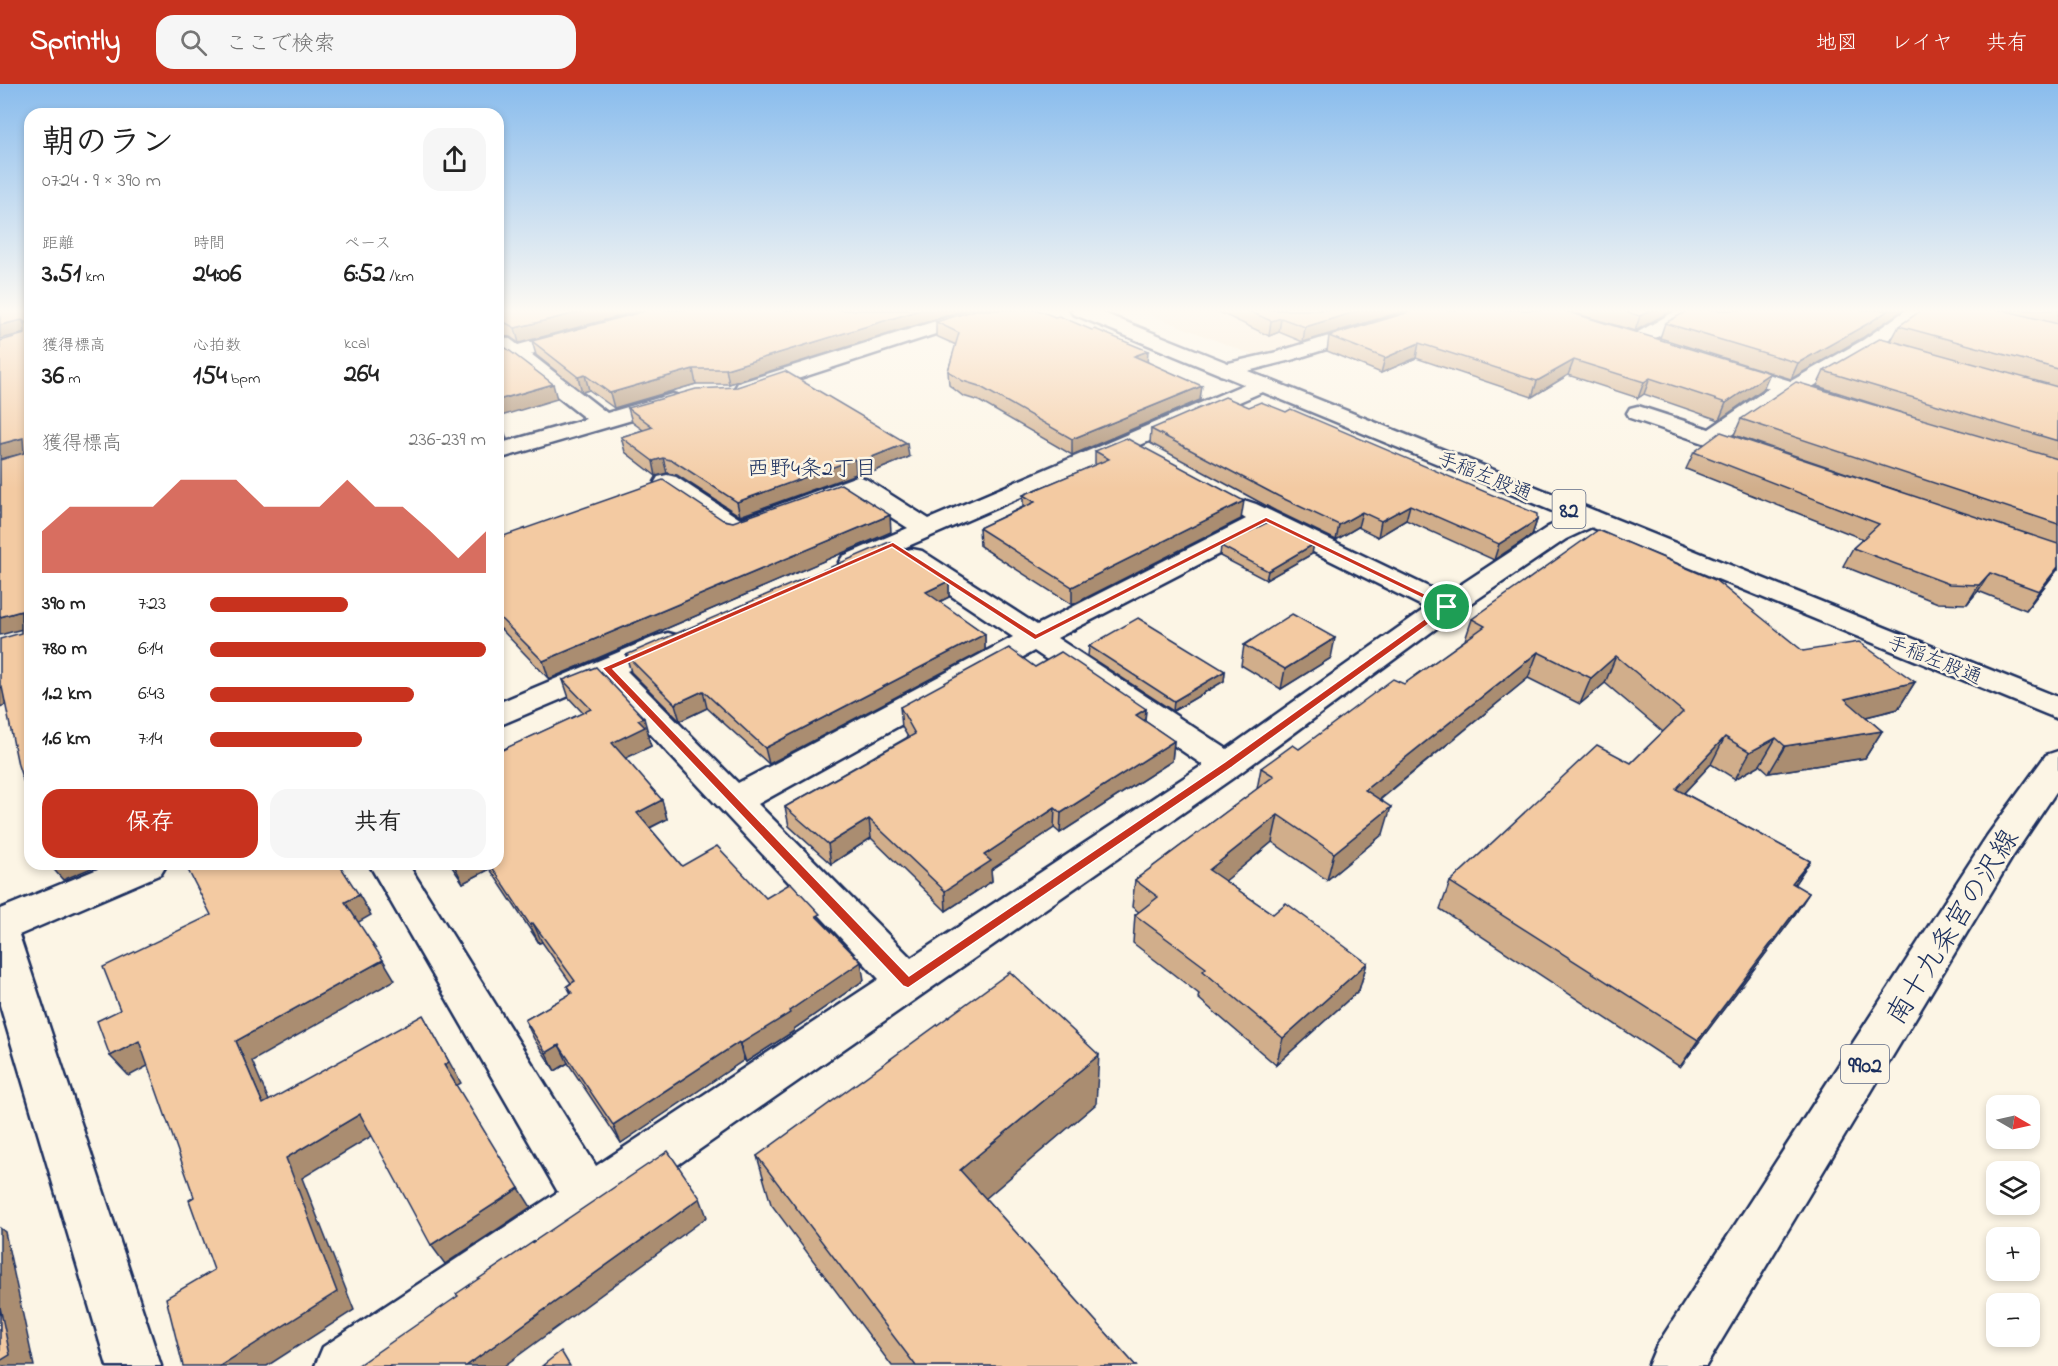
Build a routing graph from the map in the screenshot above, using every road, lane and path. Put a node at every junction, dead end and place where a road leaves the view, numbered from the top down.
1 (532, 370) edge
2 (803, 370) edge
3 (1228, 370) edge
4 (1732, 370) edge
5 (1821, 370) edge
6 (1261, 384) junction
7 (1789, 387) junction
8 (730, 393) edge
9 (687, 396) edge
10 (1848, 406) edge
11 (1638, 412) dead end
12 (603, 421) junction
13 (1712, 438) junction
14 (1127, 442) junction
15 (504, 450) edge
16 (1157, 459) edge
17 (1776, 460) edge
18 (667, 482) edge
19 (1226, 497) edge
20 (1589, 518) junction
21 (1266, 519) junction
22 (927, 529) junction
23 (893, 544) junction
24 (827, 573) edge
25 (1447, 607) junction
26 (695, 630) edge
27 (1035, 638) junction
28 (607, 668) junction
29 (2058, 709) edge
30 (504, 713) edge
31 (2058, 763) edge
32 (1228, 765) junction
33 (734, 801) junction
34 (134, 870) edge
35 (392, 870) edge
36 (0, 926) edge
37 (0, 937) edge
38 (908, 983) junction
39 (589, 1199) junction
40 (134, 1366) edge
41 (342, 1366) edge
42 (1675, 1366) edge

1 - 12 street
2 - 8 street
3 - 6 street, 手稲左股通 / 82
4 - 7 street
5 - 7 street
6 - 14 street
6 - 20 street, 手稲左股通 / 82
7 - 10 street
7 - 13 street
9 - 12 street
11 - 13 street
12 - 15 street
13 - 17 street
14 - 16 street
14 - 22 street
18 - 22 street
19 - 21 street
20 - 25 street
20 - 29 street, 手稲左股通 / 82
21 - 25 street
21 - 27 street
22 - 23 street
23 - 24 street
23 - 27 street
25 - 32 street
26 - 28 street
27 - 32 street
27 - 33 street
28 - 30 street
28 - 33 street
31 - 42 street, 南十九条宮の沢線 / 9902
32 - 38 street
33 - 38 street
34 - 36 street
35 - 39 street
37 - 40 street
38 - 39 street
39 - 41 street

